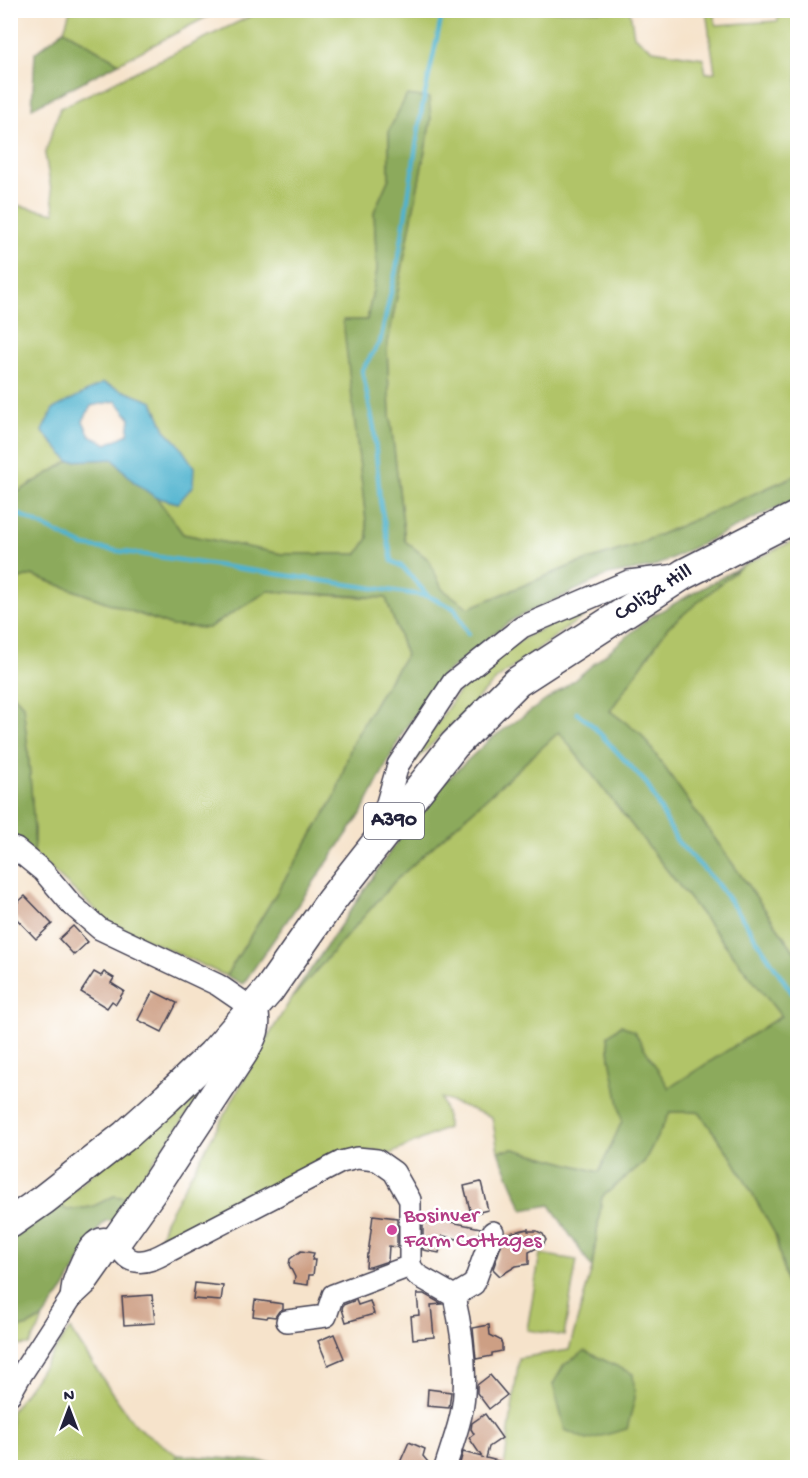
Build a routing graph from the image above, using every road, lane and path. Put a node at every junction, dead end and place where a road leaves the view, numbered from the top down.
1 (798, 516) edge
2 (684, 574) junction
3 (374, 846) junction
4 (10, 848) edge
5 (253, 1009) junction
6 (10, 1223) edge
7 (494, 1232) dead end
8 (114, 1244) junction
9 (410, 1266) junction
10 (454, 1296) junction
11 (287, 1321) dead end
12 (13, 1379) edge
13 (446, 1467) edge

1 - 2 highway, Coliza Hill / A390
2 - 3 highway, Coliza Hill / A390
2 - 3 street
3 - 5 highway, A390
4 - 5 street
5 - 6 highway, A390
5 - 8 highway
7 - 10 street
8 - 9 street
8 - 12 street
9 - 10 street
9 - 11 street
10 - 13 street

